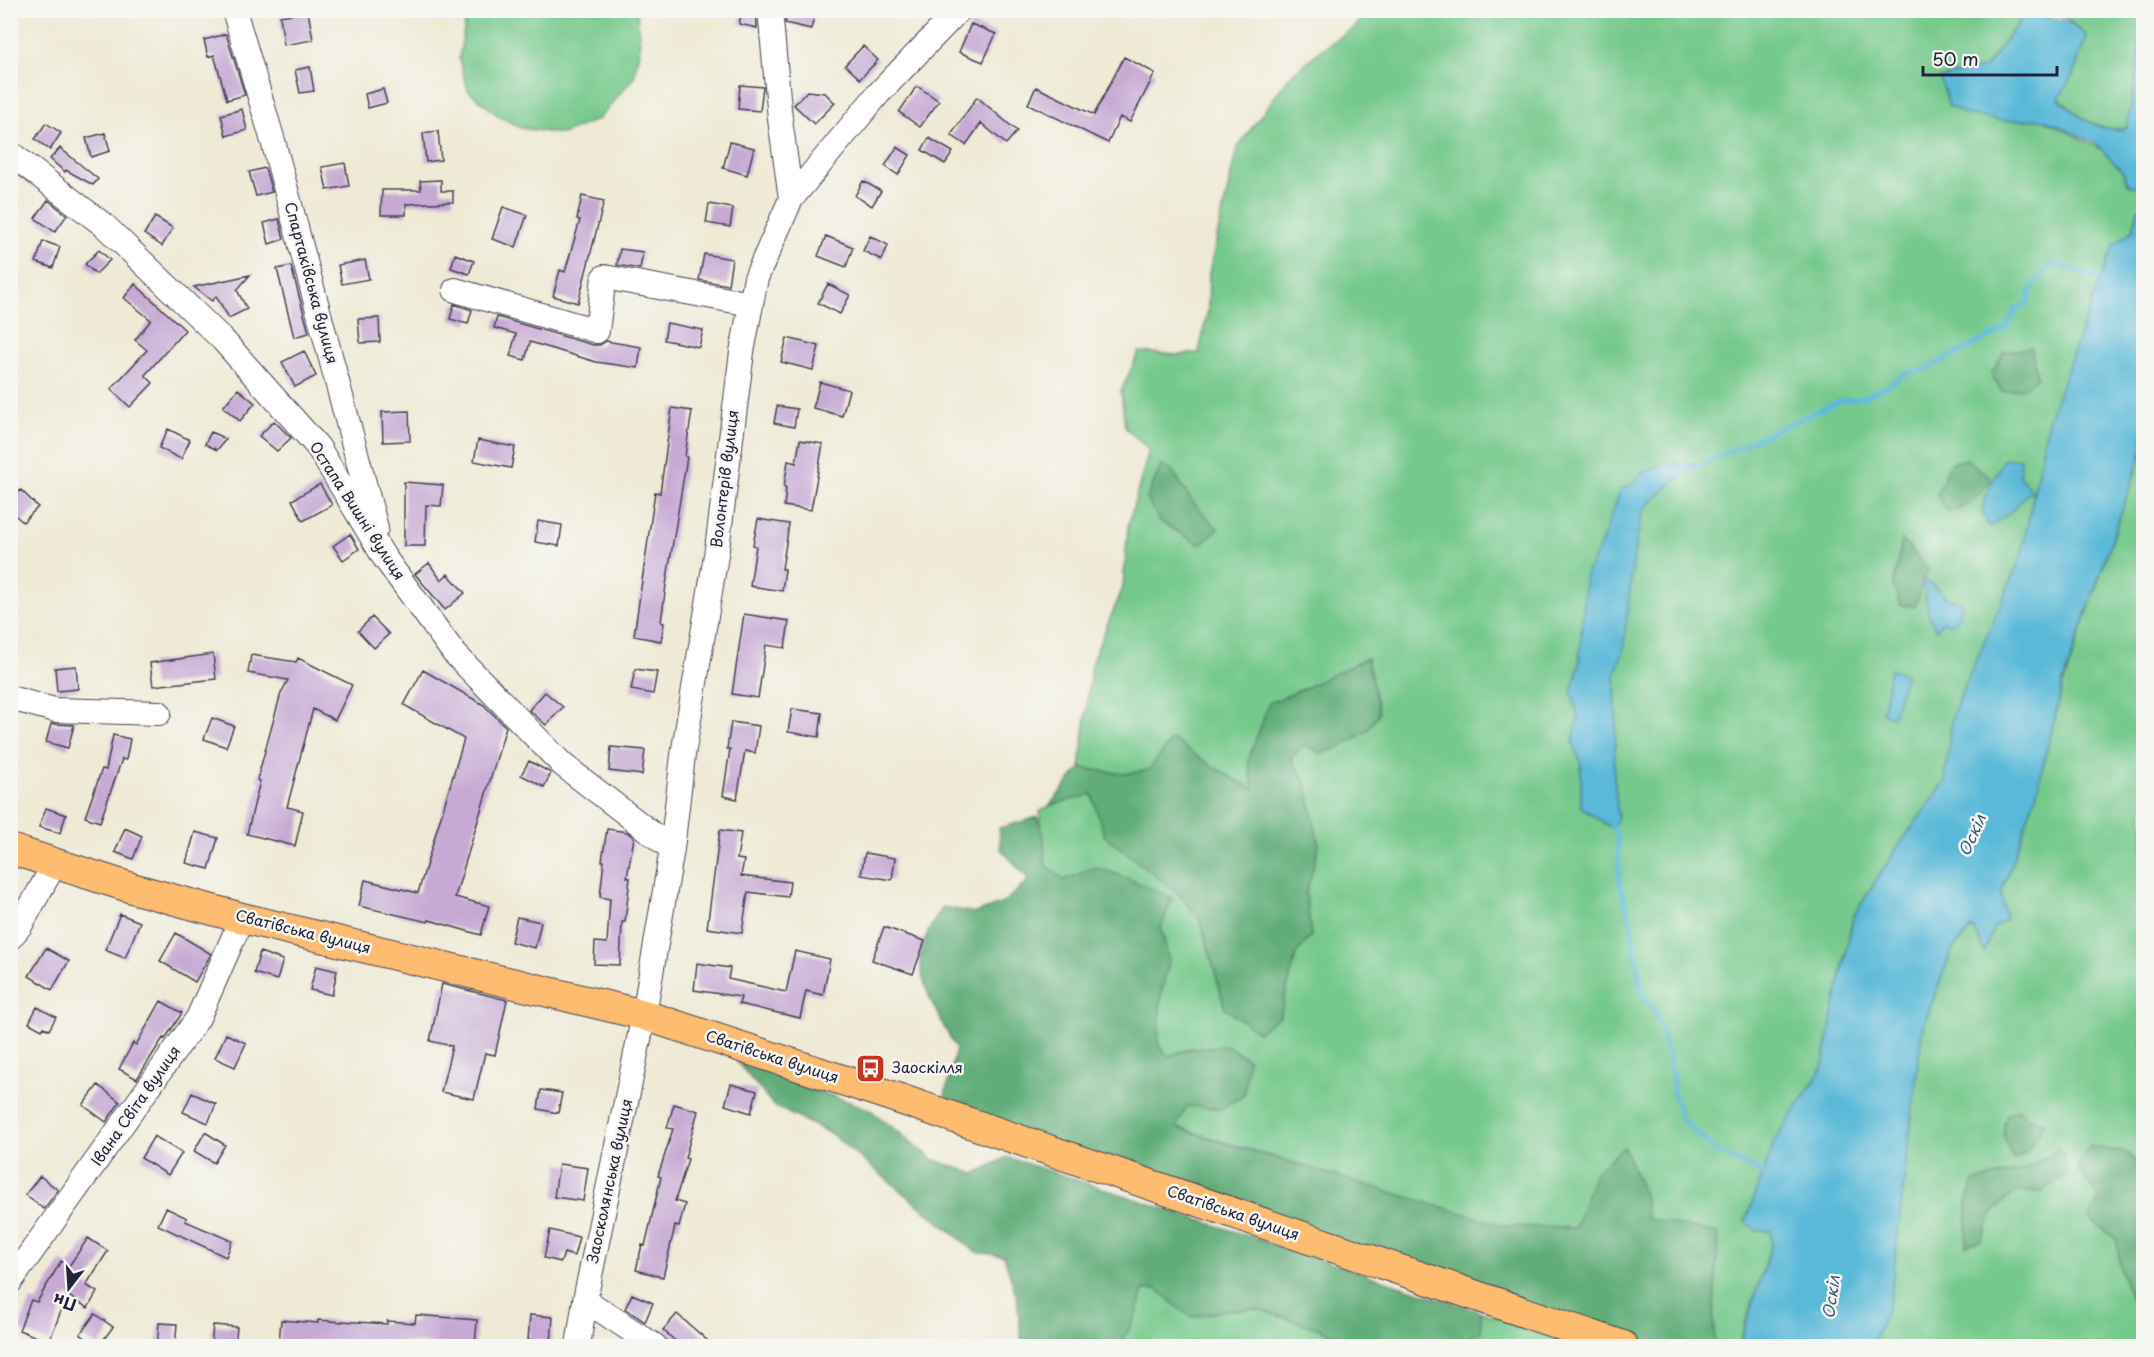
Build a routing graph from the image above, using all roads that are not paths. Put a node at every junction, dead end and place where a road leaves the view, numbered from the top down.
1 (234, 10) edge
2 (770, 10) edge
3 (959, 10) edge
4 (10, 153) edge
5 (791, 199) junction
6 (455, 290) dead end
7 (751, 304) junction
8 (384, 557) junction
9 (10, 698) edge
10 (159, 713) dead end
11 (10, 849) edge
12 (672, 849) junction
13 (55, 863) junction
14 (242, 918) junction
15 (10, 938) edge
16 (644, 1016) junction
17 (10, 1282) edge
18 (585, 1300) junction
19 (578, 1347) edge
20 (655, 1347) edge
21 (1623, 1347) edge

1 - 8 street, Спартаківська вулиця
2 - 5 street
3 - 5 street, Волонтерів вулиця
4 - 8 street, Остапа Вишні вулиця
5 - 7 street, Волонтерів вулиця
6 - 7 street
7 - 12 street, Волонтерів вулиця
8 - 12 street, Остапа Вишні вулиця
9 - 10 street
11 - 13 main road, Сватівська вулиця
12 - 16 street, Волонтерів вулиця
13 - 14 main road, Сватівська вулиця
13 - 15 street
14 - 16 main road, Сватівська вулиця
14 - 17 street, Івана Світа вулиця
16 - 18 street, Заосколянська вулиця
16 - 21 main road, Сватівська вулиця
18 - 19 street, Заосколянська вулиця
18 - 20 street

